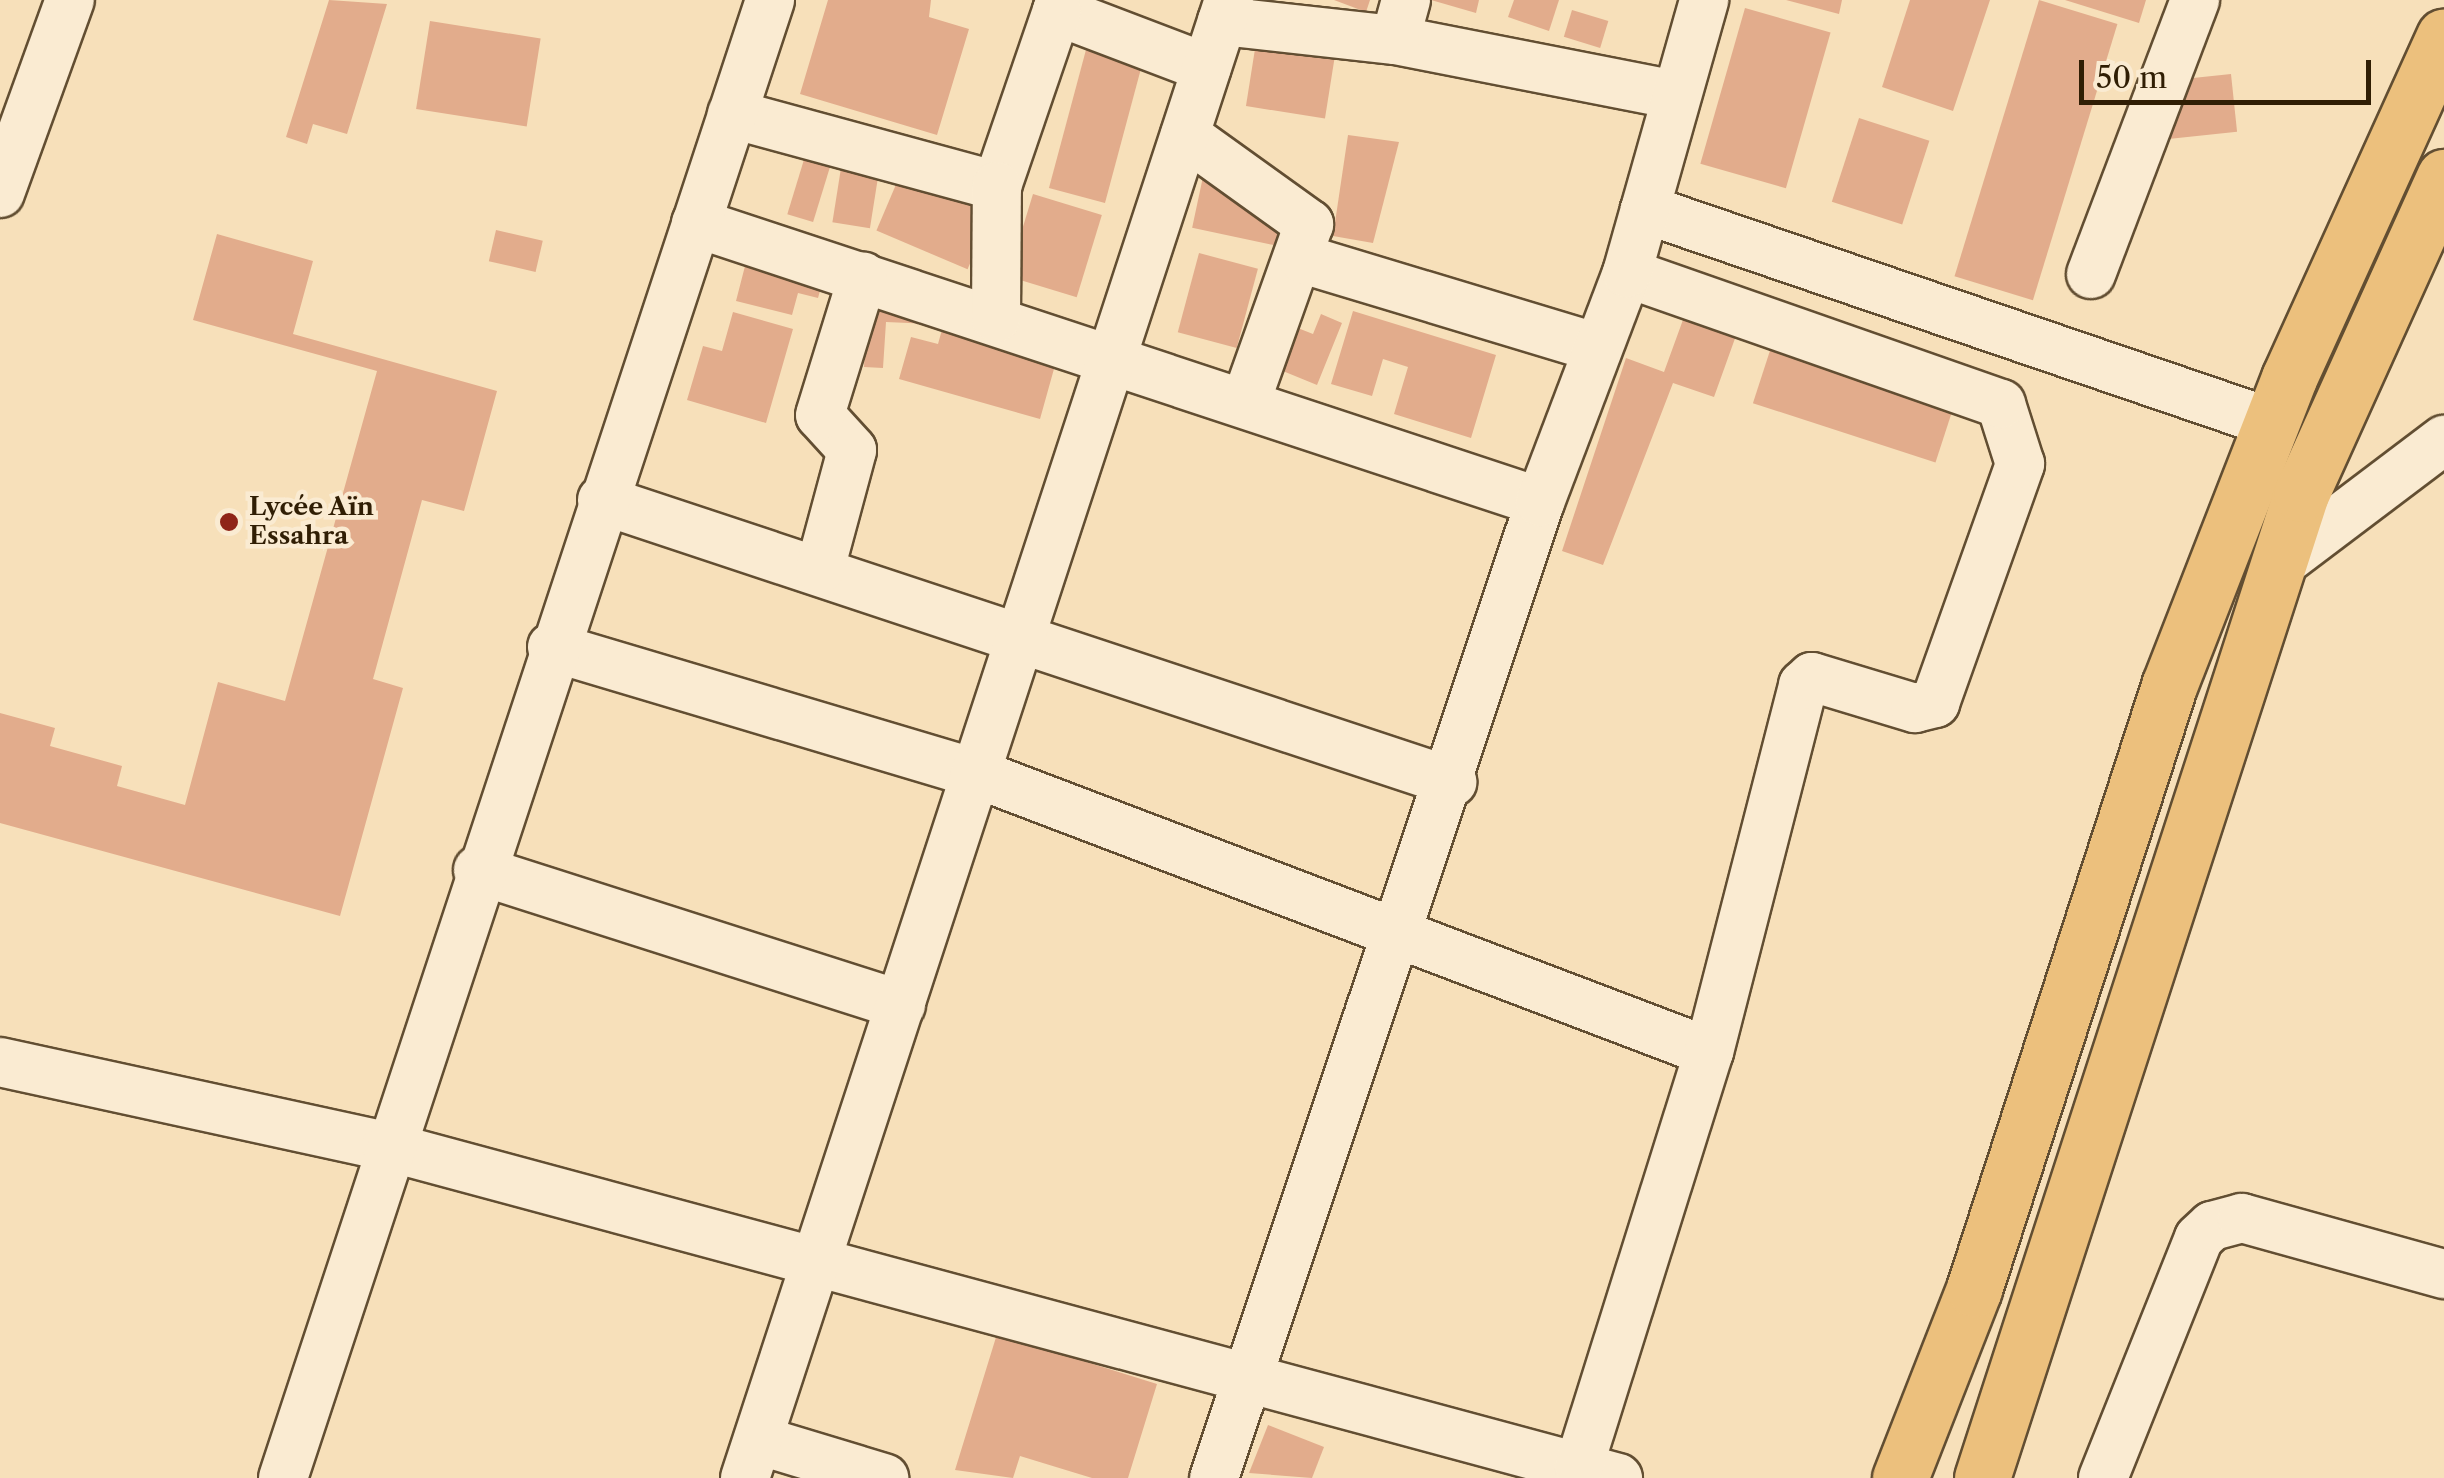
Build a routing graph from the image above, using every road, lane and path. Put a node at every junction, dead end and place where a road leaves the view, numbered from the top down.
1 (70, 0) edge
2 (770, 0) edge
3 (1704, 0) edge
4 (2195, 0) edge
5 (1059, 5) edge
6 (1226, 11) edge
7 (1400, 20) edge
8 (2444, 37) edge
9 (1206, 68) junction
10 (1676, 95) junction
11 (15, 102) edge
12 (732, 114) junction
13 (1185, 136) junction
14 (2444, 177) edge
15 (997, 186) junction
16 (0, 193) edge
17 (1646, 209) junction
18 (696, 224) junction
19 (1303, 259) junction
20 (1627, 272) junction
21 (2091, 274) dead end
22 (863, 276) junction
23 (996, 318) junction
24 (1598, 348) junction
25 (1111, 354) junction
26 (1246, 401) junction
27 (2272, 424) junction
28 (2444, 440) edge
29 (602, 500) junction
30 (1540, 502) junction
31 (2276, 567) junction
32 (820, 569) junction
33 (1020, 633) junction
34 (552, 647) junction
35 (975, 773) junction
36 (1452, 782) junction
37 (478, 870) junction
38 (1401, 936) junction
39 (901, 1005) junction
40 (1709, 1052) junction
41 (0, 1062) edge
42 (386, 1146) junction
43 (818, 1265) junction
44 (2444, 1274) edge
45 (1246, 1382) junction
46 (751, 1459) edge
47 (1529, 1466) edge
48 (1599, 1472) edge
49 (283, 1478) edge
50 (884, 1478) edge
51 (1214, 1478) edge
52 (1900, 1478) edge
53 (1982, 1478) edge
54 (2103, 1478) edge

1 - 11 street
2 - 12 street
3 - 10 street
4 - 21 street
5 - 9 street
5 - 15 street
6 - 7 street
6 - 9 street
7 - 10 street
8 - 27 highway
9 - 13 street
10 - 17 street
11 - 16 street
12 - 15 street
12 - 18 street
13 - 19 street
13 - 25 street
14 - 31 highway
15 - 23 street
17 - 20 street
17 - 27 street
18 - 22 street
18 - 29 street
19 - 24 street
19 - 26 street
20 - 24 street
20 - 40 street
22 - 23 street
22 - 32 street
23 - 25 street
24 - 30 street
25 - 26 street
25 - 33 street
26 - 30 street
27 - 52 highway
28 - 31 street
29 - 32 street
29 - 34 street
30 - 36 street
31 - 53 highway
32 - 33 street
33 - 35 street
33 - 36 street
34 - 35 street
34 - 37 street
35 - 38 street
35 - 39 street
36 - 38 street
37 - 39 street
37 - 42 street
38 - 40 street
38 - 45 street
39 - 43 street
40 - 48 street
41 - 42 street
42 - 43 street
42 - 49 street
43 - 45 street
43 - 46 street
44 - 54 street
45 - 47 street
45 - 51 street
46 - 50 street
47 - 48 street

